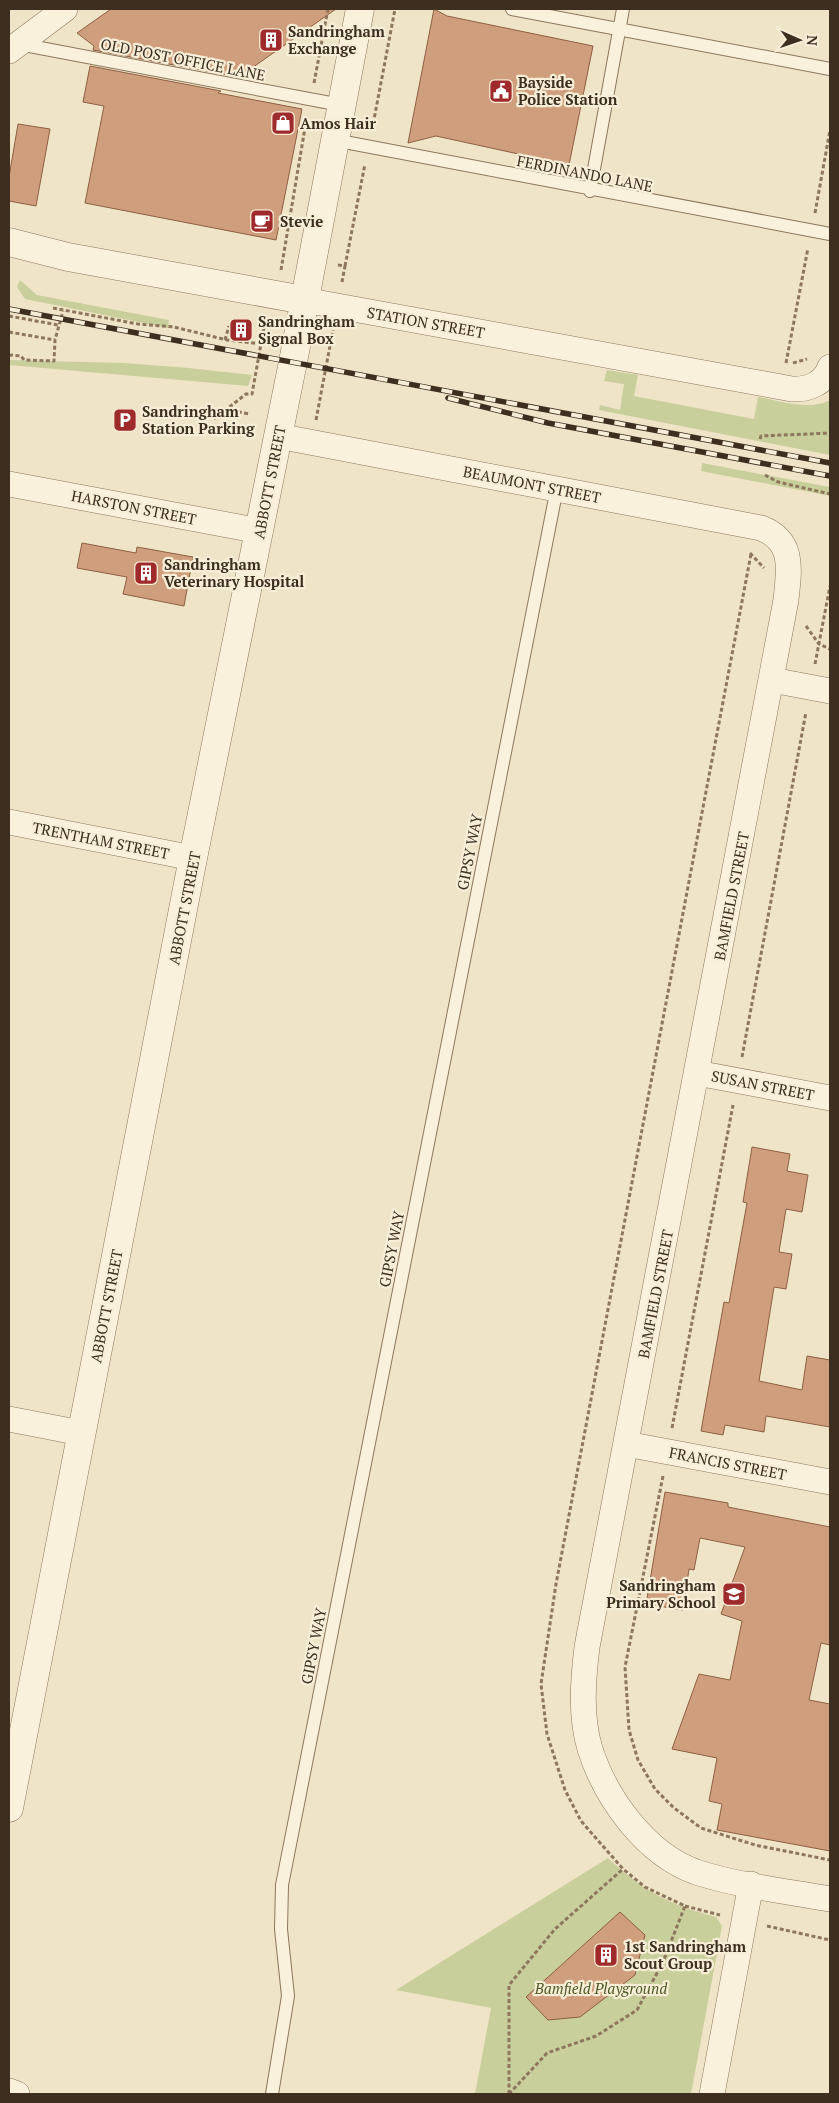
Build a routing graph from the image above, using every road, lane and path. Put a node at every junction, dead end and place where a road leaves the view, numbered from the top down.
1 (65, 9) edge
2 (328, 9) edge
3 (360, 9) edge
4 (512, 9) edge
5 (623, 9) edge
6 (619, 29) junction
7 (14, 48) edge
8 (830, 69) edge
9 (310, 99) junction
10 (341, 105) junction
11 (830, 130) edge
12 (334, 140) junction
13 (590, 190) junction
14 (811, 231) junction
15 (830, 234) edge
16 (9, 242) edge
17 (276, 295) junction
18 (304, 300) junction
19 (53, 308) dead end
20 (63, 311) junction
21 (9, 316) edge
22 (58, 325) junction
23 (229, 326) dead end
24 (9, 332) edge
25 (55, 340) junction
26 (225, 340) junction
27 (261, 344) junction
28 (9, 355) edge
29 (819, 370) edge
30 (225, 409) junction
31 (249, 414) dead end
32 (214, 419) dead end
33 (830, 433) edge
34 (278, 436) junction
35 (760, 439) dead end
36 (765, 475) dead end
37 (9, 484) edge
38 (557, 488) junction
39 (830, 494) edge
40 (260, 531) junction
41 (782, 542) joint
42 (830, 586) edge
43 (772, 680) junction
44 (820, 689) edge
45 (9, 822) edge
46 (193, 858) junction
47 (697, 1073) junction
48 (738, 1080) junction
49 (830, 1098) edge
50 (9, 1420) edge
51 (81, 1434) junction
52 (626, 1444) junction
53 (667, 1452) junction
54 (830, 1482) edge
55 (14, 1752) edge
56 (9, 1808) edge
57 (830, 1860) edge
58 (623, 1869) dead end
59 (751, 1884) junction
60 (830, 1899) edge
61 (9, 2093) edge
62 (16, 2094) edge
63 (272, 2094) edge
64 (509, 2094) edge
65 (712, 2094) edge

1 - 7 street
2 - 9 path
3 - 10 street, ABBOTT STREET
4 - 6 lane
5 - 6 lane
6 - 8 lane
6 - 13 lane
7 - 9 lane, OLD POST OFFICE LANE
9 - 10 lane, OLD POST OFFICE LANE
9 - 17 path
10 - 12 street, ABBOTT STREET
11 - 14 path
12 - 13 lane, FERDINANDO LANE
12 - 18 street, ABBOTT STREET
13 - 14 lane, FERDINANDO LANE
14 - 15 lane, FERDINANDO LANE
14 - 29 path
16 - 17 street, STATION STREET
17 - 18 street, STATION STREET
17 - 27 path
18 - 29 street, STATION STREET
18 - 34 street, ABBOTT STREET
19 - 20 path
20 - 22 path
20 - 26 path
21 - 22 path
22 - 25 path
23 - 26 path
24 - 25 path
25 - 28 path
26 - 27 path
27 - 30 path
30 - 31 path
30 - 32 path
33 - 35 path
34 - 38 street, BEAUMONT STREET
34 - 40 street, ABBOTT STREET
36 - 39 path
37 - 40 street, HARSTON STREET
38 - 41 street, BEAUMONT STREET
38 - 63 lane, GIPSY WAY
40 - 46 street, ABBOTT STREET
41 - 43 street, BAMFIELD STREET
42 - 44 path
43 - 44 street
43 - 47 street, BAMFIELD STREET
44 - 48 path
45 - 46 street, TRENTHAM STREET
46 - 51 street, ABBOTT STREET
47 - 48 street, SUSAN STREET
47 - 52 street, BAMFIELD STREET
48 - 49 street, SUSAN STREET
48 - 53 path
50 - 51 street
51 - 55 street, ABBOTT STREET
52 - 53 street, FRANCIS STREET
52 - 59 street, BAMFIELD STREET
53 - 54 street, FRANCIS STREET
53 - 57 path
55 - 56 street, ABBOTT STREET
58 - 64 path
59 - 60 street, BAMFIELD STREET
59 - 65 street
61 - 62 street

